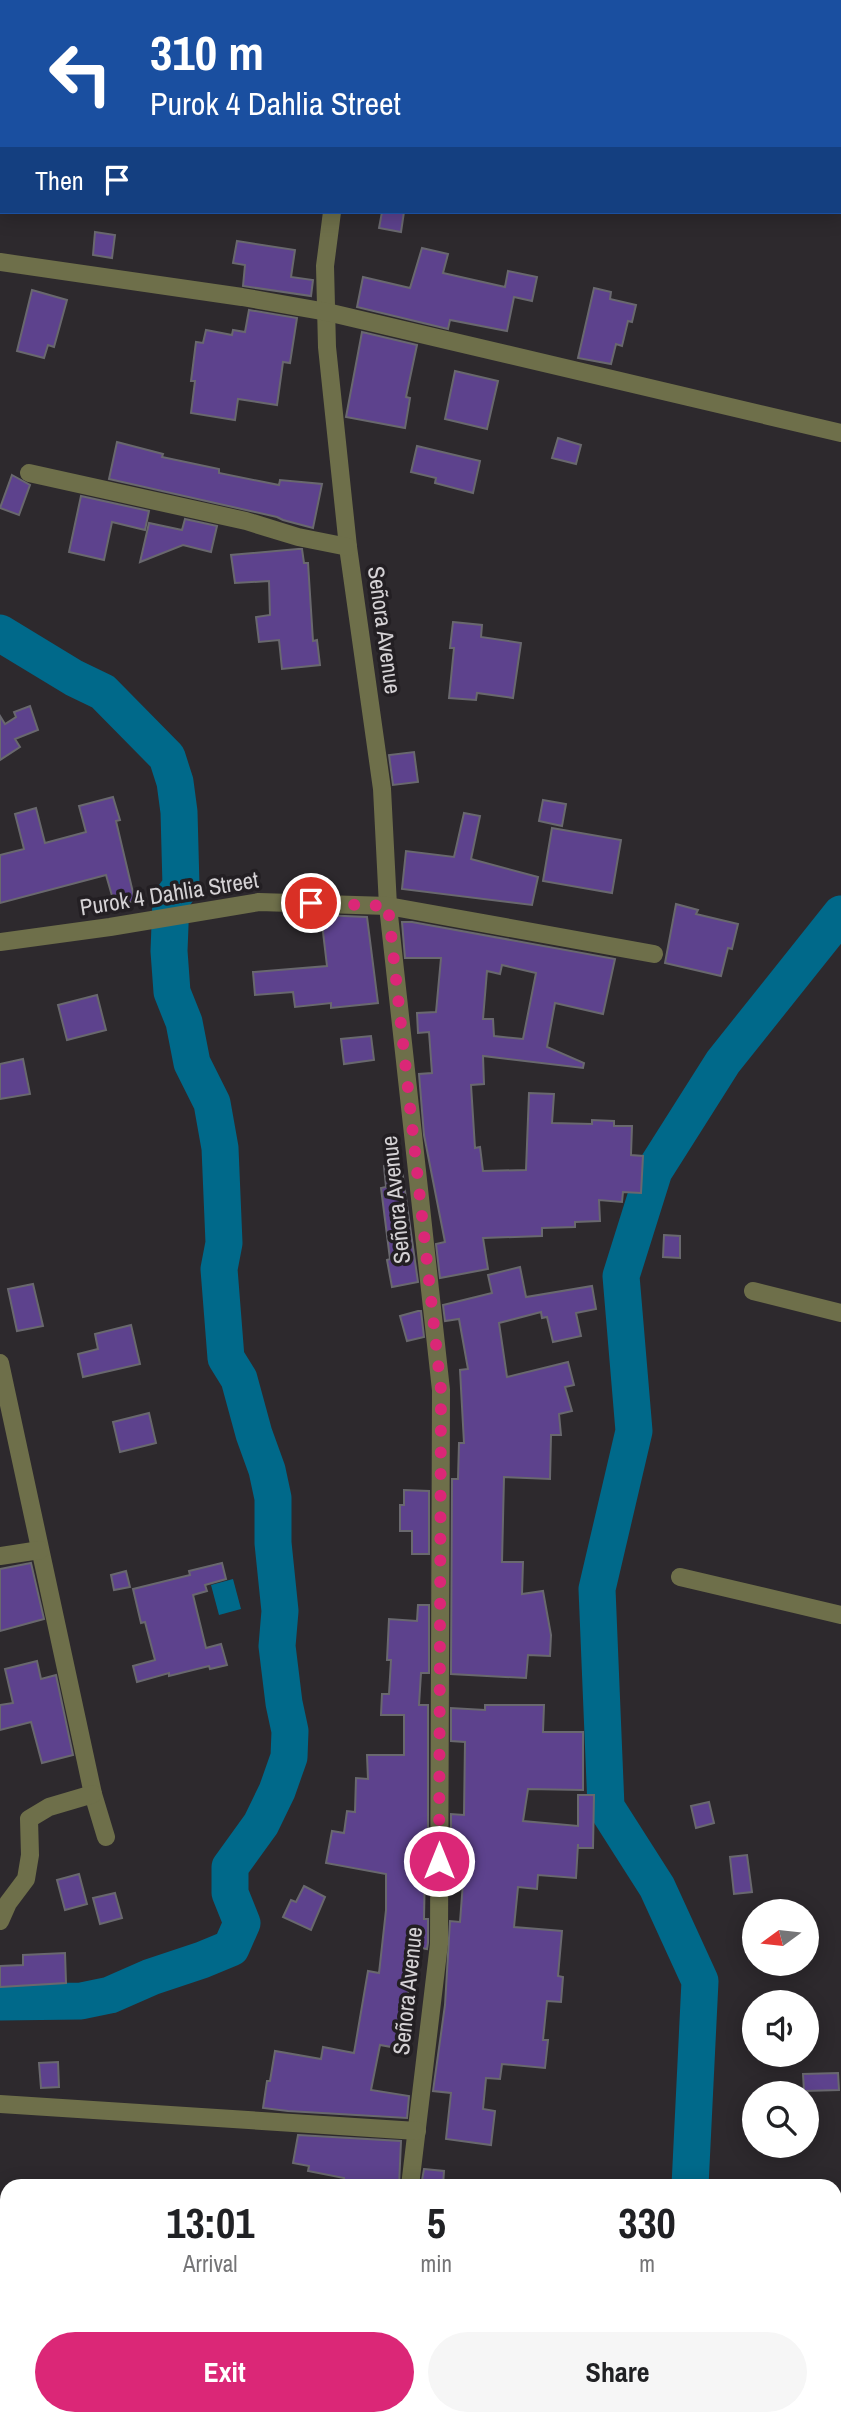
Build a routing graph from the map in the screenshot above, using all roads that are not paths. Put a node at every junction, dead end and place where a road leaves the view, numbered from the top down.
1 (332, 214) edge
2 (0, 262) edge
3 (327, 312) junction
4 (841, 433) edge
5 (29, 473) dead end
6 (348, 547) junction
7 (388, 906) junction
8 (0, 942) edge
9 (654, 954) dead end
10 (753, 1291) dead end
11 (841, 1313) edge
12 (0, 1363) edge
13 (40, 1550) junction
14 (0, 1556) edge
15 (680, 1577) dead end
16 (841, 1615) edge
17 (93, 1794) junction
18 (106, 1837) dead end
19 (0, 1921) edge
20 (0, 2104) edge
21 (417, 2131) junction
22 (411, 2179) edge

1 - 3 street, Señora Avenue
2 - 3 street
3 - 4 street
3 - 6 street, Señora Avenue
5 - 6 street
6 - 7 street, Señora Avenue
7 - 8 street, Purok 4 Dahlia Street
7 - 9 street, Purok 4 Dahlia Street
7 - 21 street, Señora Avenue
10 - 11 street
12 - 13 street
13 - 14 street
13 - 17 street
15 - 16 street
17 - 18 street
17 - 19 street
20 - 21 street
21 - 22 street, Señora Avenue

